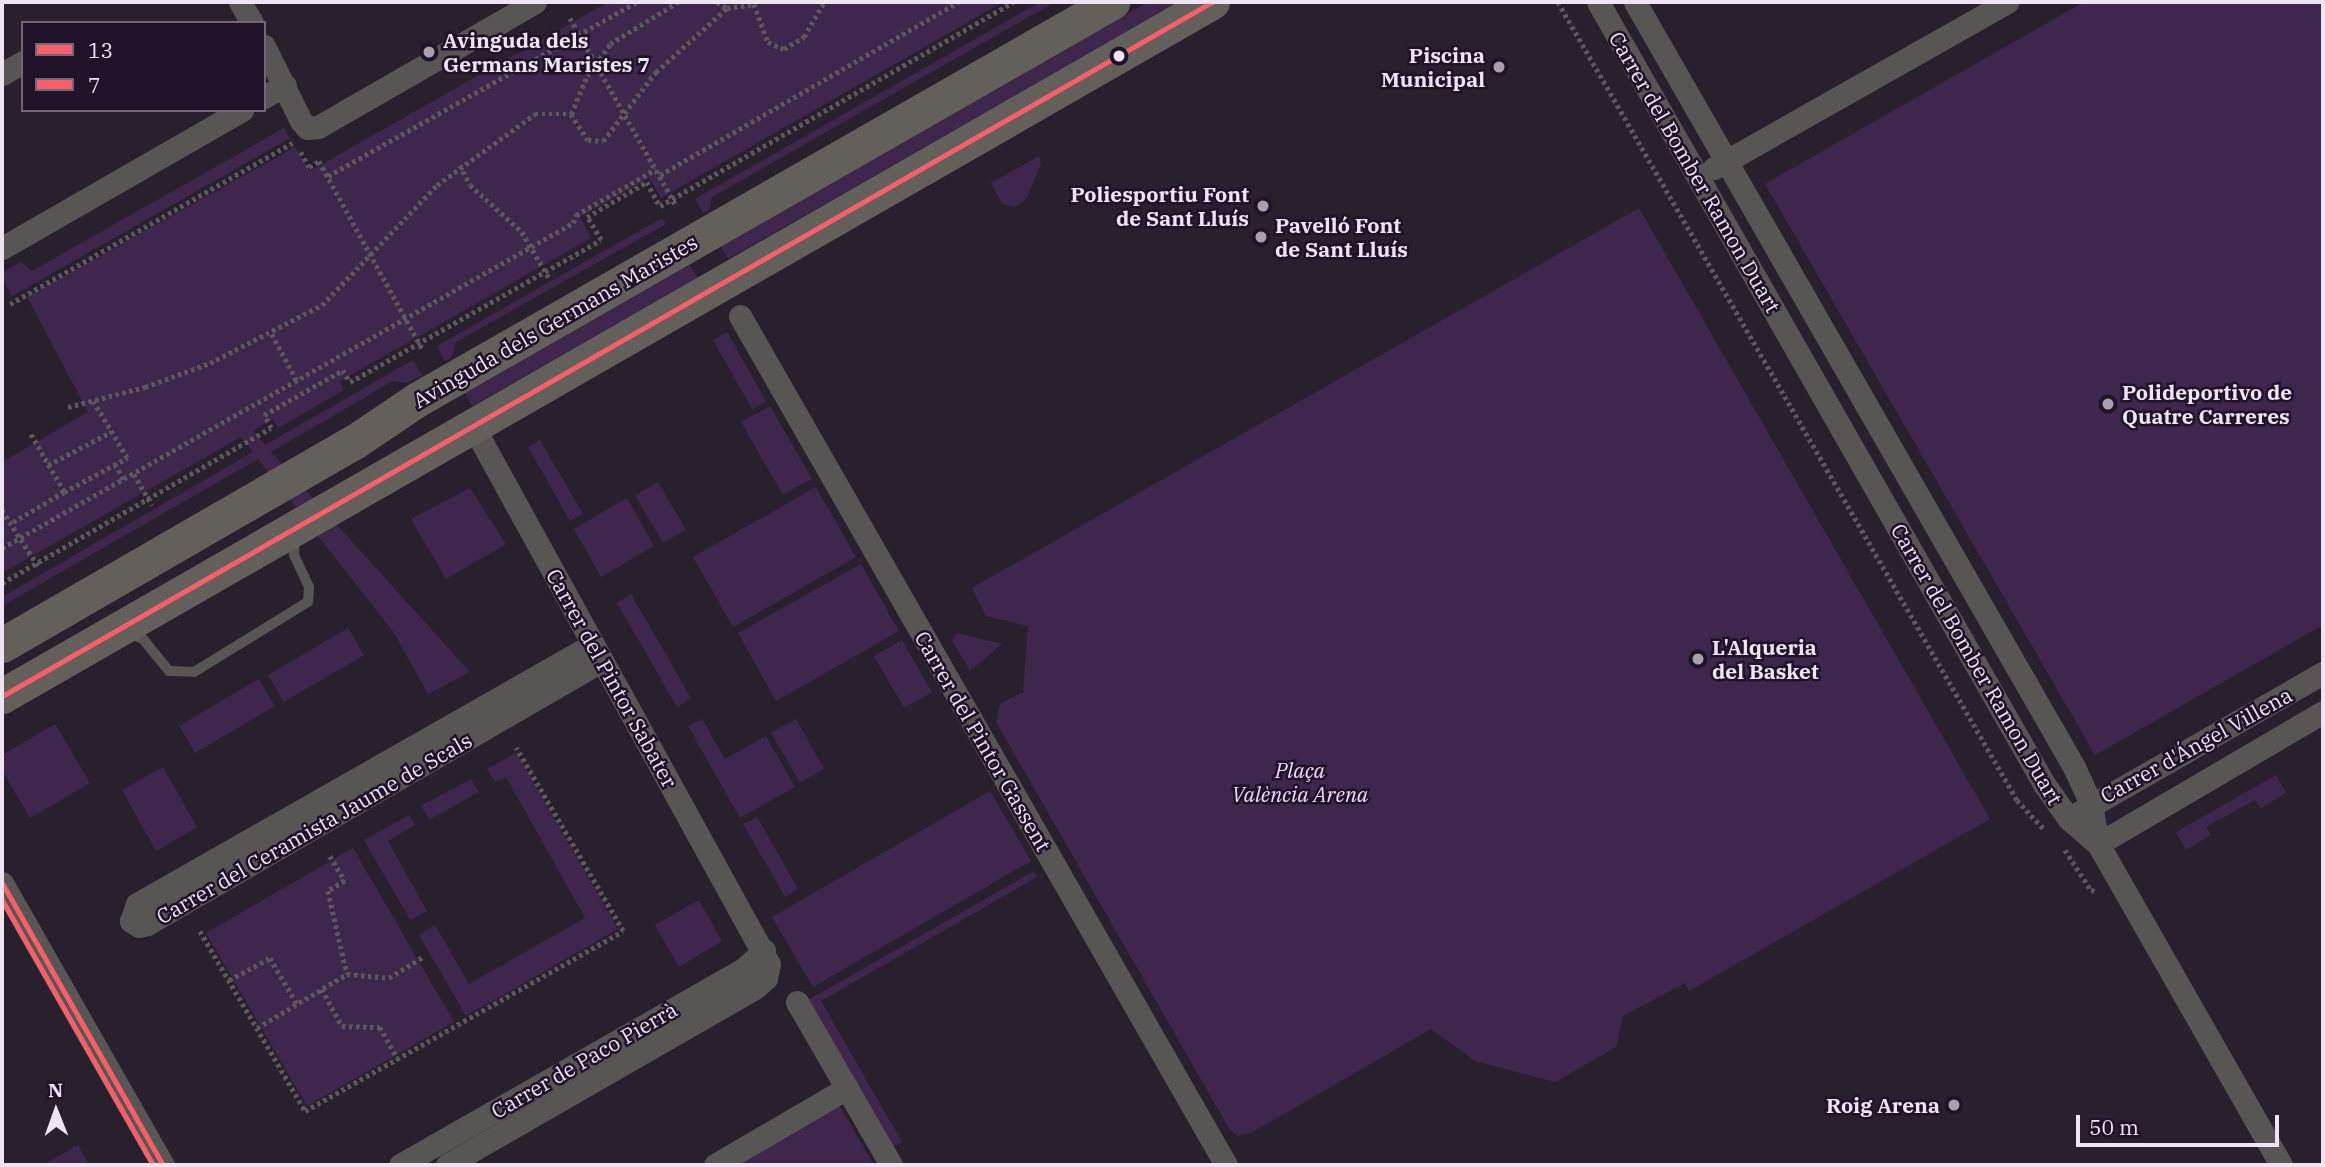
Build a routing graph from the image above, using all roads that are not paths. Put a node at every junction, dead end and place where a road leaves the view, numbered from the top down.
1 (240, 2) edge
2 (535, 2) edge
3 (1112, 2) edge
4 (1598, 2) edge
5 (1635, 2) edge
6 (2007, 2) edge
7 (1201, 6) edge
8 (251, 21) edge
9 (266, 50) edge
10 (21, 63) edge
11 (2, 74) edge
12 (285, 85) junction
13 (266, 96) edge
14 (239, 112) edge
15 (1726, 161) junction
16 (1698, 177) junction
17 (2, 248) edge
18 (740, 316) dead end
19 (418, 399) junction
20 (463, 432) junction
21 (305, 523) junction
22 (114, 632) junction
23 (2, 645) edge
24 (597, 653) junction
25 (2323, 673) edge
26 (2, 696) edge
27 (2323, 712) edge
28 (2091, 804) junction
29 (2069, 819) junction
30 (2098, 844) junction
31 (2, 883) edge
32 (764, 950) junction
33 (797, 1002) dead end
34 (847, 1088) junction
35 (163, 1165) edge
36 (400, 1165) edge
37 (447, 1165) edge
38 (715, 1165) edge
39 (891, 1165) edge
40 (1226, 1165) edge
41 (2281, 1165) edge

1 - 8 street
2 - 12 street
3 - 19 main road, Avinguda dels Germans Maristes
4 - 16 street, Carrer del Bomber Ramon Duart
5 - 15 street, Carrer del Bomber Ramon Duart
6 - 15 street
7 - 20 main road
9 - 12 street
10 - 11 street
12 - 13 street
14 - 17 street
15 - 16 street
15 - 28 street, Carrer del Bomber Ramon Duart
16 - 29 street, Carrer del Bomber Ramon Duart
18 - 40 street, Carrer del Pintor Gassent
19 - 20 main road
19 - 23 main road, Avinguda dels Germans Maristes
20 - 21 main road
20 - 24 street, Carrer del Pintor Sabater
21 - 22 main road
21 - 22 lane
22 - 26 main road
24 - 24 street, Carrer del Ceramista Jaume de Scals
24 - 32 street, Carrer del Pintor Sabater
25 - 28 street, Carrer d'Ángel Villena
27 - 30 street, Carrer d'Ángel Villena
28 - 29 street, Carrer d'Ángel Villena
28 - 30 street, Carrer del Bomber Ramon Duart
29 - 30 street, Carrer del Bomber Ramon Duart
30 - 41 street
31 - 35 street
32 - 36 street, Carrer de Paco Pierrà
32 - 37 street, Carrer de Paco Pierrà
33 - 34 street
34 - 38 street
34 - 39 street

